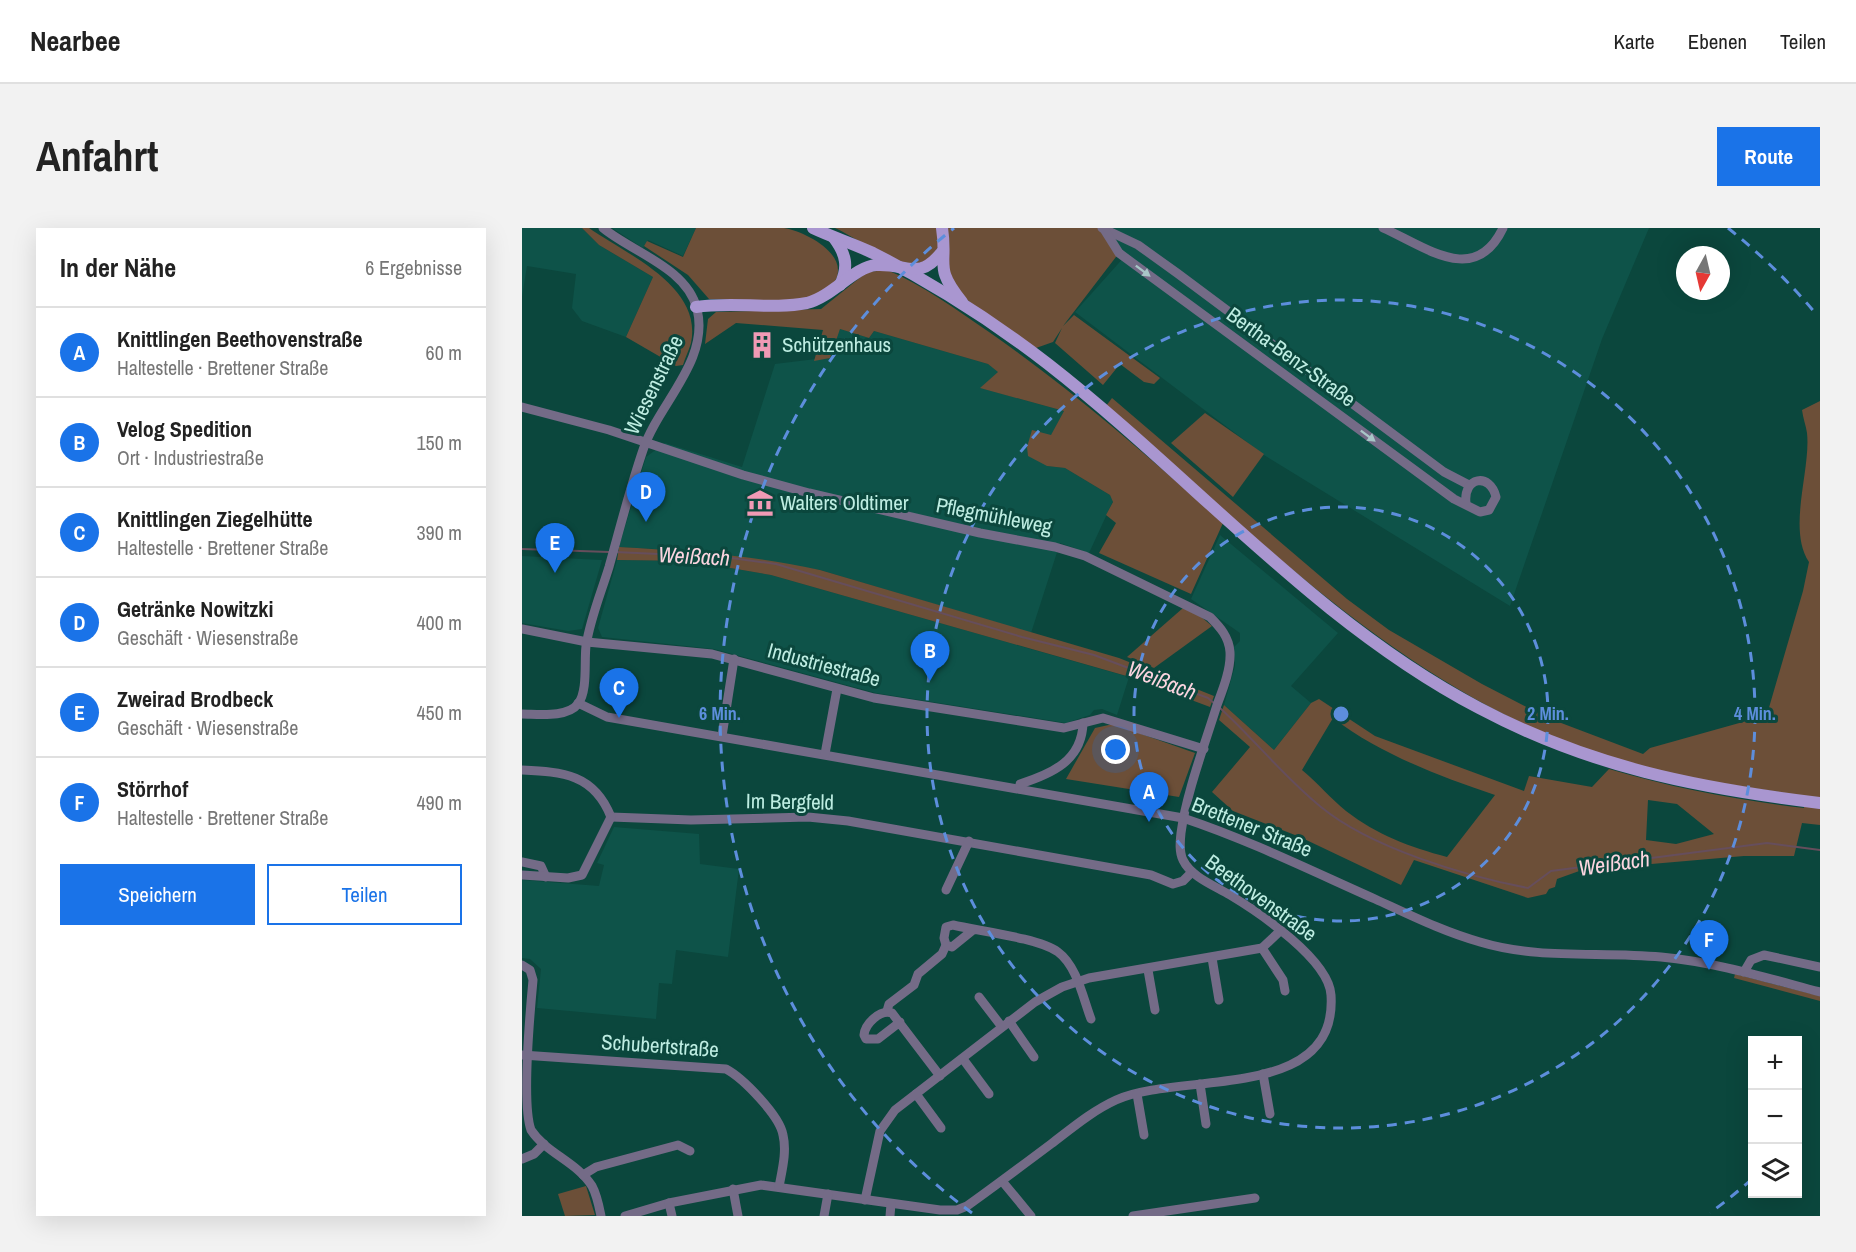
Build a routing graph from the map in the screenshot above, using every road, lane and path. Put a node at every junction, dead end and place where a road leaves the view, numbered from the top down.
1 (603, 228) edge
2 (813, 228) edge
3 (942, 228) edge
4 (1383, 228) edge
5 (1503, 228) edge
6 (1103, 229) edge
7 (833, 237) junction
8 (942, 252) junction
9 (898, 267) junction
10 (839, 287) junction
11 (696, 307) junction
12 (969, 310) junction
13 (522, 407) edge
14 (645, 442) junction
15 (1469, 485) junction
16 (1466, 503) junction
17 (522, 629) edge
18 (586, 642) junction
19 (734, 659) junction
20 (837, 689) junction
21 (578, 704) junction
22 (522, 714) edge
23 (1083, 723) junction
24 (722, 736) junction
25 (1204, 749) junction
26 (825, 754) junction
27 (522, 770) edge
28 (1020, 789) junction
29 (1820, 803) edge
30 (610, 817) junction
31 (1183, 818) junction
32 (969, 841) junction
33 (522, 862) edge
34 (1192, 872) junction
35 (522, 875) edge
36 (546, 877) junction
37 (946, 890) dead end
38 (973, 930) junction
39 (1280, 932) junction
40 (946, 945) junction
41 (1262, 948) junction
42 (1212, 958) junction
43 (522, 964) edge
44 (1820, 968) edge
45 (1148, 969) junction
46 (1744, 972) junction
47 (1077, 981) junction
48 (1285, 991) dead end
49 (1820, 992) edge
50 (979, 997) dead end
51 (1219, 1000) dead end
52 (1155, 1010) dead end
53 (887, 1011) junction
54 (1091, 1019) dead end
55 (900, 1022) junction
56 (1006, 1024) junction
57 (524, 1055) edge
58 (1034, 1057) dead end
59 (963, 1059) junction
60 (1263, 1074) junction
61 (940, 1076) junction
62 (1200, 1084) junction
63 (916, 1094) junction
64 (989, 1094) dead end
65 (1137, 1094) junction
66 (1270, 1114) dead end
67 (1206, 1124) dead end
68 (941, 1128) dead end
69 (1144, 1135) dead end
70 (544, 1144) junction
71 (690, 1151) dead end
72 (522, 1159) edge
73 (583, 1175) junction
74 (1002, 1181) junction
75 (779, 1186) junction
76 (733, 1189) junction
77 (828, 1194) junction
78 (1255, 1198) dead end
79 (865, 1200) junction
80 (669, 1203) junction
81 (891, 1204) junction
82 (1202, 1206) junction
83 (957, 1213) edge
84 (601, 1216) edge
85 (625, 1216) edge
86 (672, 1216) edge
87 (738, 1216) edge
88 (824, 1216) edge
89 (890, 1216) edge
90 (1031, 1216) edge
91 (1138, 1216) edge
92 (1203, 1216) edge

1 - 11 street
2 - 7 main road
3 - 8 main road
4 - 5 street
6 - 15 street, Bertha-Benz-Straße
6 -> 16 street, Bertha-Benz-Straße
7 - 9 main road
7 - 10 main road
8 - 9 main road
8 - 12 main road
9 - 10 main road
9 - 12 main road
10 - 11 main road
11 - 14 street, Wiesenstraße
12 - 29 main road
13 - 14 street, Pflegmühleweg
14 - 18 street, Wiesenstraße
14 - 25 street, Pflegmühleweg
15 - 16 street
15 - 16 street, Bertha-Benz-Straße
17 - 18 street, Industriestraße
18 - 19 street, Industriestraße
18 - 21 street, Wiesenstraße
19 - 20 street, Industriestraße
19 - 24 street, Industriestraße
20 - 23 street, Industriestraße
20 - 26 street
21 - 22 street
21 - 24 street, Brettener Straße
23 - 25 street, Industriestraße
23 - 28 street
24 - 26 street, Brettener Straße
25 - 31 street, Pflegmühleweg
26 - 28 street, Brettener Straße
27 - 30 street
28 - 31 street, Brettener Straße
30 - 32 street, Im Bergfeld
30 - 36 street
31 - 34 street, Beethovenstraße
31 - 46 street, Brettener Straße
32 - 34 street, Im Bergfeld
32 - 37 street
33 - 36 street
34 - 39 street, Beethovenstraße
35 - 36 street
38 - 40 street
38 - 40 street
38 - 47 street
39 - 41 street
39 - 60 street, Beethovenstraße
40 - 53 street
41 - 42 street
41 - 48 street
42 - 45 street
42 - 51 street
43 - 57 street
44 - 46 street
45 - 47 street
45 - 52 street
46 - 49 street, Brettener Straße
47 - 54 street
47 - 56 street
50 - 56 street
53 - 55 street
53 - 55 street
55 - 61 street
56 - 58 street
56 - 59 street
57 - 70 street
57 - 75 street, Schubertstraße
59 - 61 street
59 - 64 street
60 - 62 street, Beethovenstraße
60 - 66 street
61 - 63 street
62 - 65 street, Beethovenstraße
62 - 67 street
63 - 68 street
63 - 79 street
65 - 69 street
65 - 74 street, Beethovenstraße
70 - 72 street
70 - 73 street
71 - 73 street
73 - 84 street
74 - 83 street, Beethovenstraße
74 - 90 street
75 - 76 street, Beethovenstraße
75 - 77 street, Beethovenstraße
76 - 80 street, Beethovenstraße
76 - 87 street
77 - 79 street, Beethovenstraße
77 - 88 street
78 - 82 street
79 - 81 street, Beethovenstraße
80 - 85 street, Beethovenstraße
80 - 86 street
81 - 83 street, Beethovenstraße
81 - 89 street
82 - 91 street
82 - 92 street

